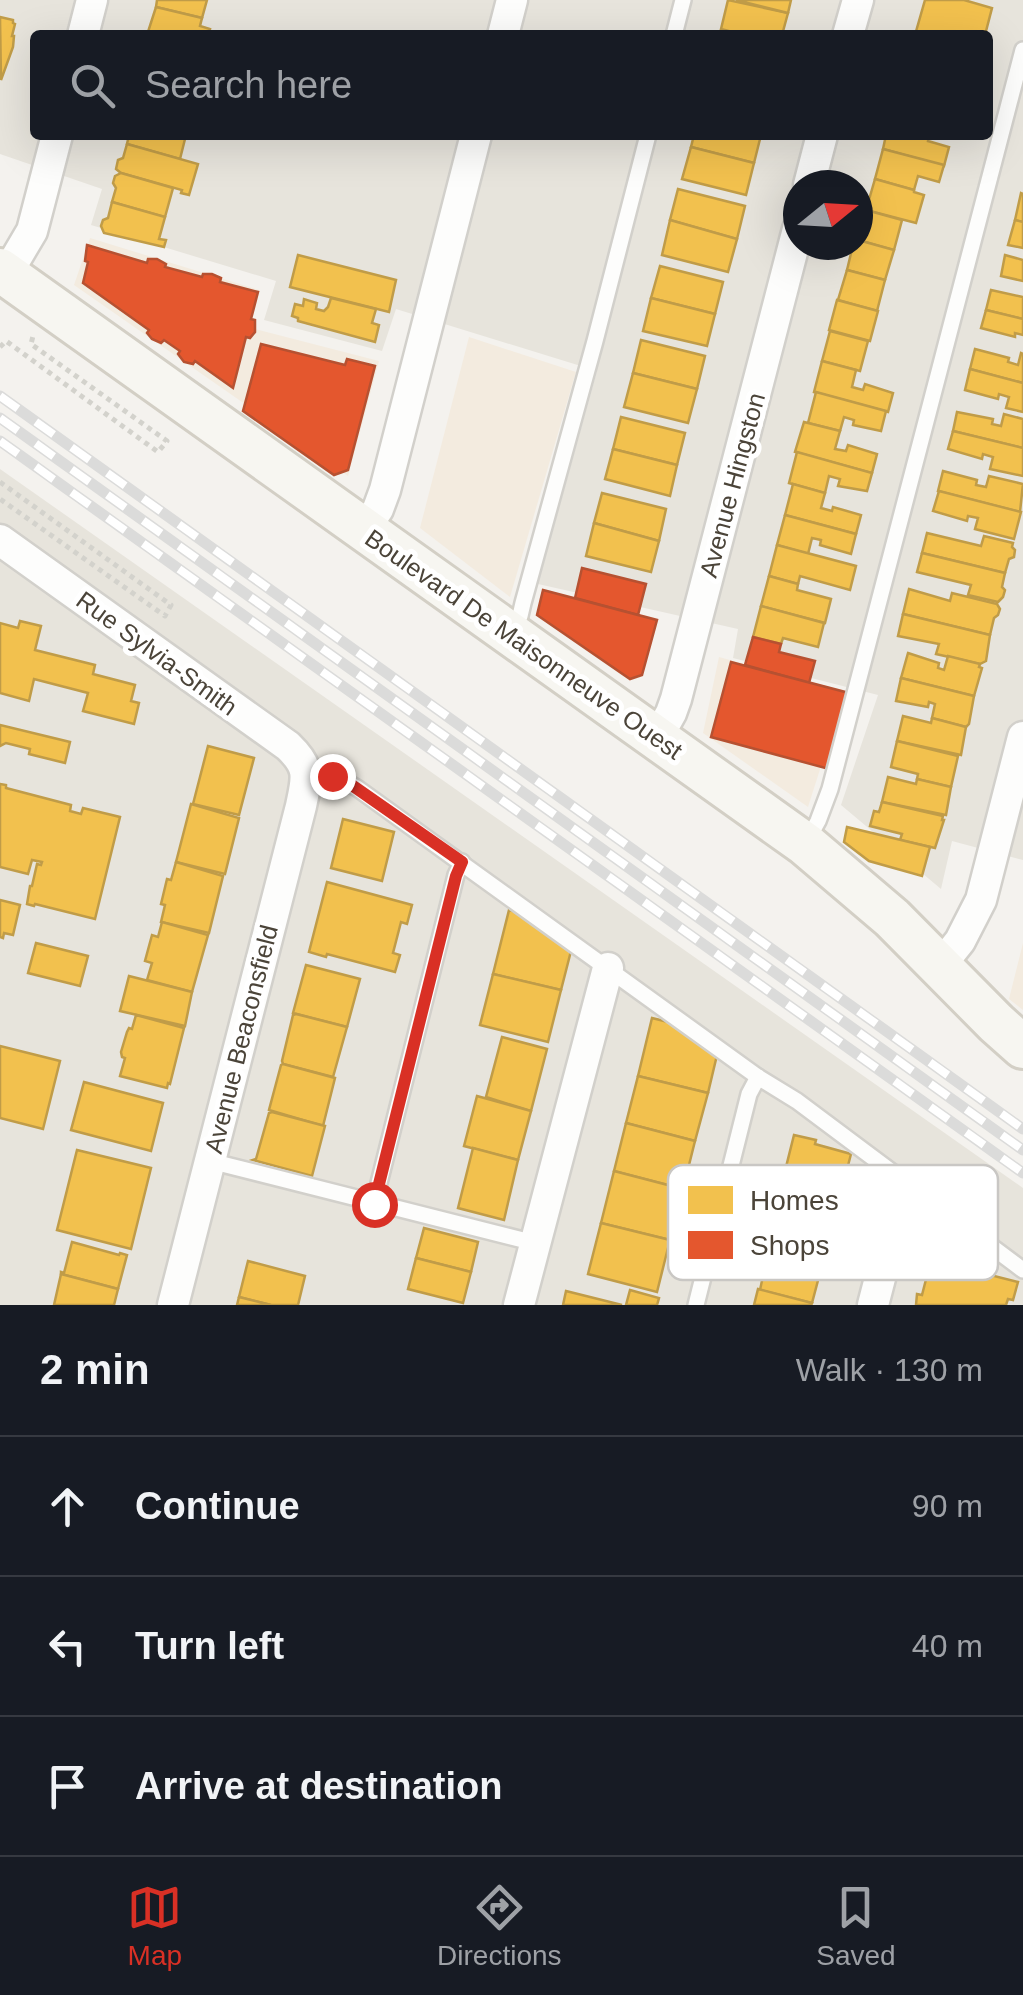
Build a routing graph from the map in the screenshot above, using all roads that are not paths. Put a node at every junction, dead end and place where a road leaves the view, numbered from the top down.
1 (92, 0) edge
2 (512, 0) edge
3 (683, 0) edge
4 (858, 0) edge
5 (84, 30) edge
6 (504, 30) edge
7 (675, 30) edge
8 (849, 30) edge
9 (1023, 50) edge
10 (56, 140) edge
11 (475, 140) edge
12 (647, 140) edge
13 (821, 140) edge
14 (814, 170) edge
15 (790, 260) edge
16 (3, 272) edge
17 (364, 530) junction
18 (0, 540) edge
19 (509, 632) junction
20 (1023, 737) edge
21 (657, 738) junction
22 (307, 772) junction
23 (805, 844) junction
24 (462, 862) junction
25 (940, 966) junction
26 (608, 968) junction
27 (1023, 1046) edge
28 (758, 1077) junction
29 (210, 1161) junction
30 (731, 1165) edge
31 (883, 1165) edge
32 (374, 1204) junction
33 (535, 1243) junction
34 (998, 1251) edge
35 (1023, 1270) edge
36 (702, 1280) edge
37 (880, 1280) edge
38 (173, 1305) edge
39 (518, 1305) edge
40 (696, 1305) edge
41 (873, 1305) edge

1 - 5 street
2 - 6 street
3 - 7 lane
4 - 8 street
9 - 23 lane
10 - 16 street
11 - 17 street
12 - 19 lane
13 - 14 street
15 - 21 street, Avenue Hingston
16 - 17 street, Boulevard De Maisonneuve Ouest
17 - 19 street, Boulevard De Maisonneuve Ouest
18 - 22 street, Rue Sylvia-Smith
19 - 21 street, Boulevard De Maisonneuve Ouest
20 - 25 street
21 - 23 street, Boulevard De Maisonneuve Ouest
22 - 24 lane
22 - 29 street, Avenue Beaconsfield
23 - 25 street, Boulevard De Maisonneuve Ouest
24 - 26 lane
24 - 32 lane
25 - 27 street, Boulevard De Maisonneuve Ouest
26 - 28 lane
26 - 33 street
28 - 30 lane
28 - 31 lane
29 - 32 lane
29 - 38 street, Avenue Beaconsfield
32 - 33 lane
33 - 39 street
34 - 35 lane
36 - 40 lane
37 - 41 street

